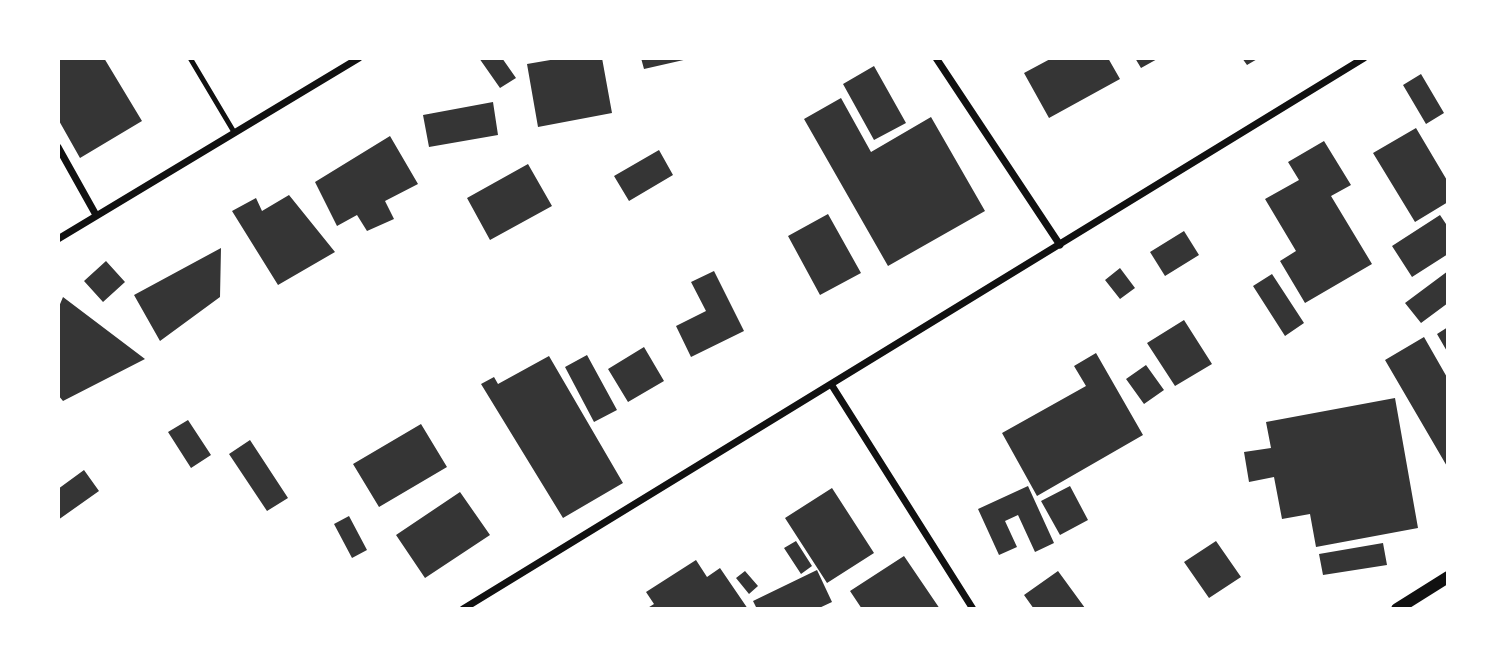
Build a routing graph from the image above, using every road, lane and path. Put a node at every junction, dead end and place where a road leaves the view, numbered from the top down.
1 (190, 58) edge
2 (359, 58) edge
3 (936, 58) edge
4 (1364, 58) edge
5 (234, 132) junction
6 (58, 147) edge
7 (96, 215) junction
8 (58, 239) edge
9 (1060, 245) junction
10 (831, 384) junction
11 (1448, 578) edge
12 (463, 609) edge
13 (973, 609) edge
14 (1397, 609) edge

1 - 5 lane
2 - 5 street
3 - 9 street
4 - 9 street
5 - 7 street
6 - 7 street
7 - 8 street
9 - 10 street
10 - 12 street
10 - 13 street
11 - 14 street

